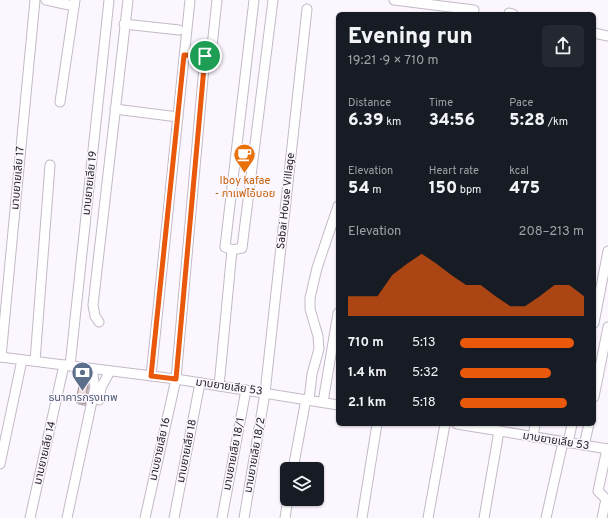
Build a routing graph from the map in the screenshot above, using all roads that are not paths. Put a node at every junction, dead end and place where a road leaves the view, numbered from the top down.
1 (35, 0) edge
2 (46, 0) edge
3 (109, 0) edge
4 (128, 0) edge
5 (190, 0) edge
6 (217, 0) edge
7 (254, 0) edge
8 (273, 0) edge
9 (394, 0) edge
10 (473, 0) edge
11 (74, 3) edge
12 (307, 8) dead end
13 (474, 12) edge
14 (124, 24) junction
15 (179, 30) dead end
16 (596, 34) edge
17 (608, 36) edge
18 (184, 55) junction
19 (205, 56) junction
20 (60, 102) dead end
21 (115, 109) junction
22 (240, 115) junction
23 (178, 117) junction
24 (258, 118) junction
25 (50, 165) dead end
26 (336, 212) edge
27 (232, 250) junction
28 (608, 252) edge
29 (596, 313) edge
30 (99, 322) dead end
31 (336, 325) edge
32 (608, 327) edge
33 (1, 357) edge
34 (22, 360) junction
35 (35, 361) junction
36 (67, 366) junction
37 (92, 369) junction
38 (110, 371) junction
39 (151, 376) junction
40 (176, 379) junction
41 (200, 383) junction
42 (219, 386) junction
43 (596, 387) edge
44 (246, 390) junction
45 (265, 392) junction
46 (307, 400) junction
47 (323, 402) junction
48 (336, 405) edge
49 (377, 426) edge
50 (444, 426) edge
51 (518, 426) edge
52 (535, 426) edge
53 (571, 426) edge
54 (588, 426) edge
55 (488, 427) edge
56 (499, 431) junction
57 (516, 434) junction
58 (533, 437) junction
59 (565, 442) junction
60 (584, 445) junction
61 (607, 449) edge
62 (295, 462) edge
63 (0, 464) edge
64 (80, 474) junction
65 (287, 506) edge
66 (30, 518) edge
67 (67, 518) edge
68 (73, 518) edge
69 (145, 518) edge
70 (174, 518) edge
71 (222, 518) edge
72 (244, 518) edge
73 (285, 518) edge
74 (362, 518) edge
75 (428, 518) edge
76 (484, 518) edge
77 (546, 518) edge
78 (602, 518) edge

1 - 33 street, มาบยายเลีย 17
2 - 11 street
3 - 36 street, มาบยายเลีย 19
4 - 14 street
5 - 18 street
6 - 19 street
7 - 22 street
8 - 24 street
9 - 13 street
10 - 13 street
11 - 20 street
12 - 45 street, Sabai House Village
14 - 15 street
14 - 21 street
16 - 17 street
18 - 19 street
18 - 23 street
19 - 40 street, มาบยายเลีย 16
21 - 23 street
21 - 30 street
22 - 24 street
22 - 27 street
23 - 39 street
24 - 27 street
25 - 35 street
26 - 46 street
27 - 42 street
28 - 29 street
31 - 47 street
32 - 43 street
33 - 34 street, มาบยายเลีย 53
34 - 35 street, มาบยายเลีย 53
34 - 63 street
35 - 36 street, มาบยายเลีย 53
36 - 37 street, มาบยายเลีย 53
36 - 66 street, มาบยายเลีย 14
37 - 38 street, มาบยายเลีย 53
37 - 64 street
38 - 39 street, มาบยายเลีย 53
38 - 64 street
39 - 40 street, มาบยายเลีย 53
40 - 41 street, มาบยายเลีย 53
40 - 69 street, มาบยายเลีย 16
41 - 42 street, มาบยายเลีย 53
41 - 70 street, มาบยายเลีย 18
42 - 44 street, มาบยายเลีย 53
44 - 45 street, มาบยายเลีย 53
44 - 71 street, มาบยายเลีย 18/1
45 - 46 street, มาบยายเลีย 53
45 - 72 street, มาบยายเลีย 18/2
46 - 47 street, มาบยายเลีย 53
46 - 62 street
47 - 48 street, มาบยายเลีย 53
49 - 74 street
50 - 75 street
51 - 57 street
52 - 58 street
53 - 59 street
54 - 60 street
55 - 56 street, มาบยายเลีย 53
56 - 57 street, มาบยายเลีย 53
56 - 76 street
57 - 58 street, มาบยายเลีย 53
58 - 59 street, มาบยายเลีย 53
59 - 60 street, มาบยายเลีย 53
59 - 77 street
60 - 61 street, มาบยายเลีย 53
61 - 78 street
64 - 67 street
64 - 68 street
65 - 73 street

